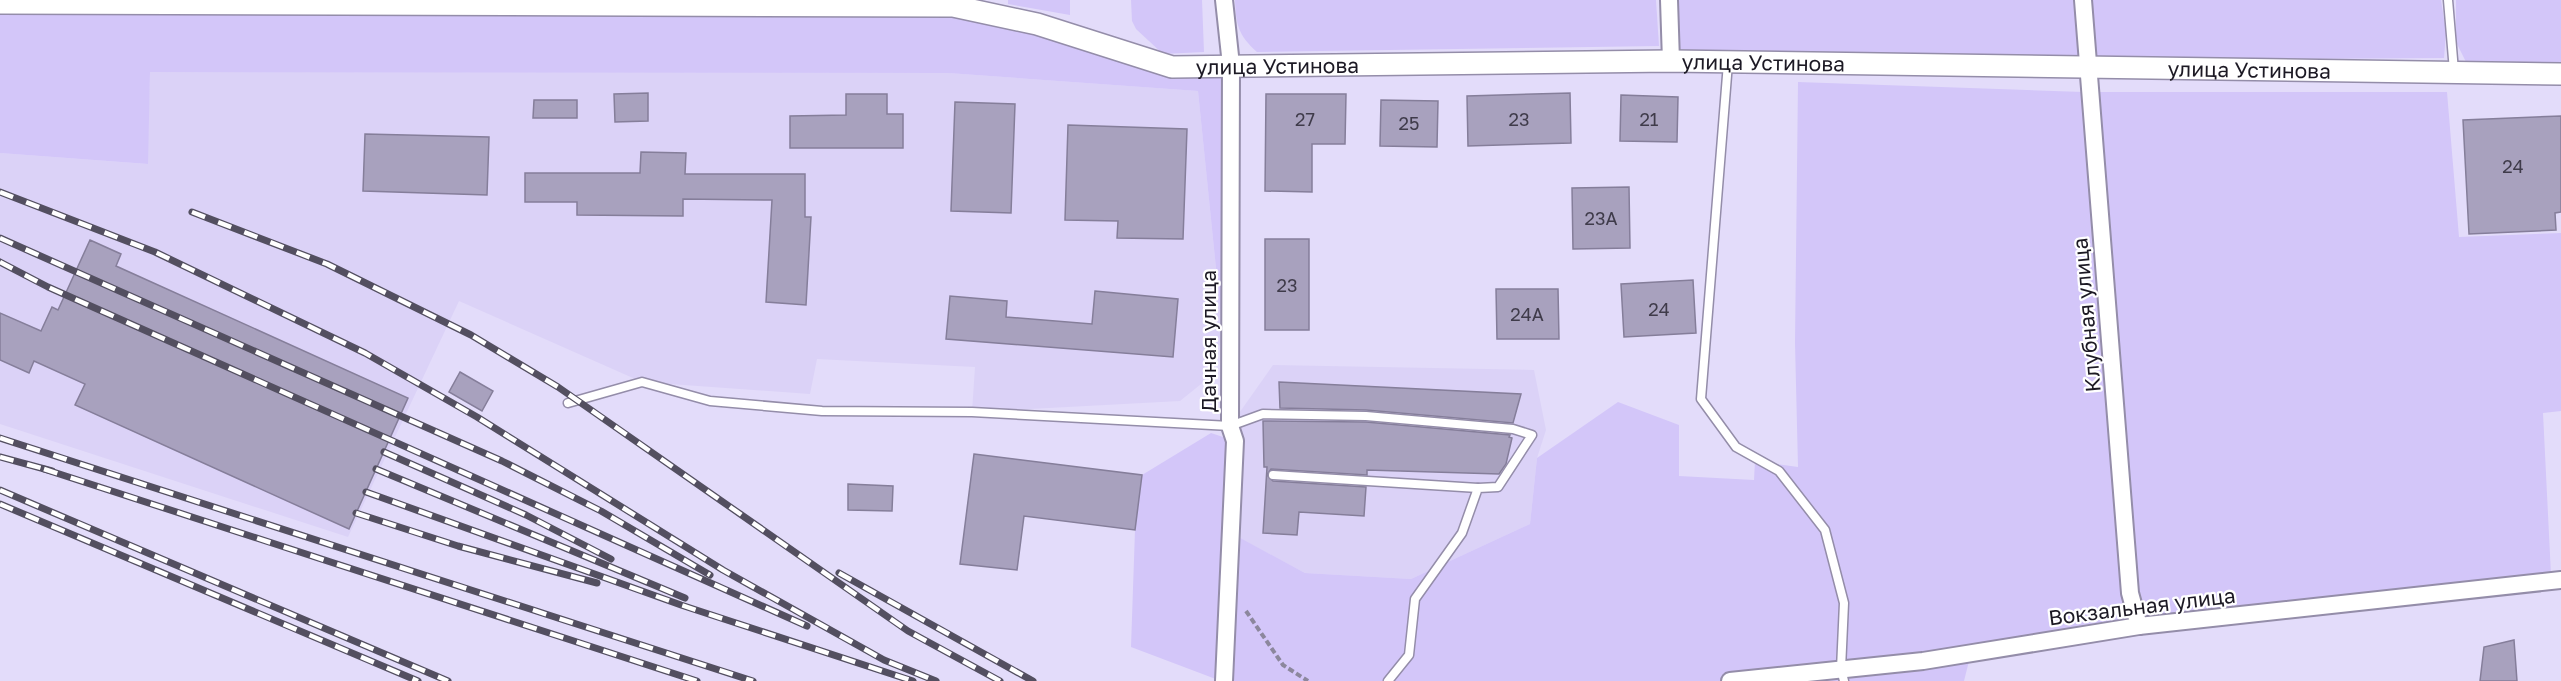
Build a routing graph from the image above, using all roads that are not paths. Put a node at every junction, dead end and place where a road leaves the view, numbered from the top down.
1 (1224, 0) edge
2 (1669, 0) edge
3 (2083, 0) edge
4 (2448, 0) edge
5 (368, 2) edge
6 (0, 3) edge
7 (713, 3) edge
8 (1671, 61) junction
9 (1728, 62) junction
10 (1231, 64) junction
11 (2088, 68) junction
12 (2454, 71) junction
13 (2561, 74) edge
14 (568, 403) dead end
15 (1230, 426) junction
16 (1273, 475) dead end
17 (1478, 488) junction
18 (2561, 580) edge
19 (2139, 626) junction
20 (1843, 675) edge
21 (1224, 681) edge
22 (1388, 681) edge
23 (1730, 681) edge

1 - 10 street, Дачная улица
2 - 8 street
3 - 11 street, Клубная улица
4 - 12 lane
5 - 6 street, улица Устинова
5 - 7 street, улица Устинова
7 - 10 street, улица Устинова
8 - 9 street, улица Устинова
8 - 10 street, улица Устинова
9 - 11 street, улица Устинова
9 - 20 lane
10 - 15 street, Дачная улица
11 - 12 street, улица Устинова
11 - 19 street, Клубная улица
12 - 13 street, улица Устинова
14 - 15 lane
15 - 17 lane
15 - 21 street, Дачная улица
16 - 17 lane
17 - 22 lane
18 - 19 street, Вокзальная улица
19 - 20 street, Вокзальная улица
20 - 23 street, Вокзальная улица

